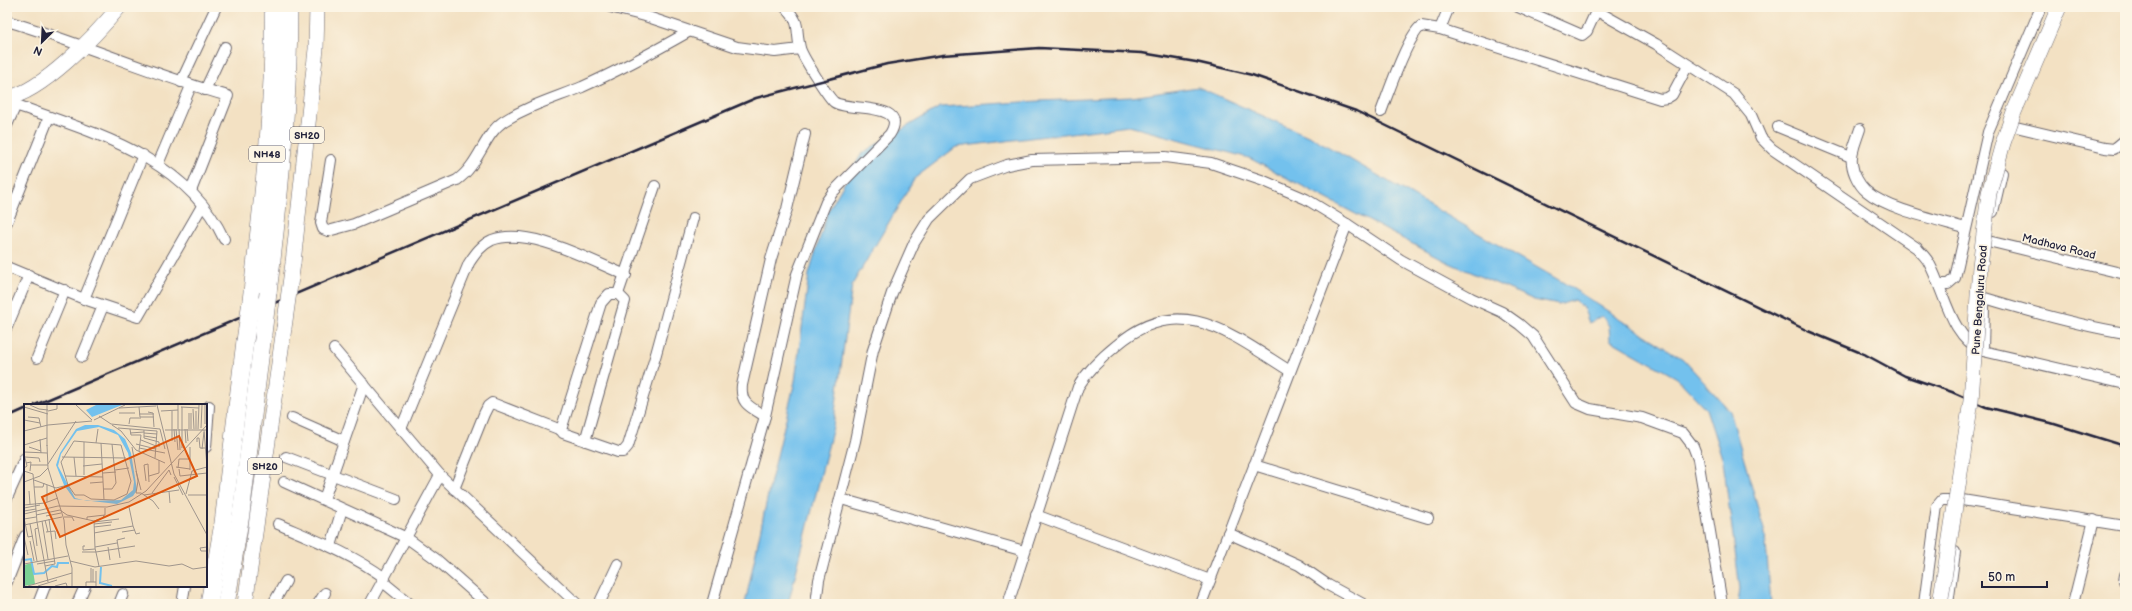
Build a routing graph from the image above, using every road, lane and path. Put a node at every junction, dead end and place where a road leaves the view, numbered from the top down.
1 (119, 7) edge
2 (216, 7) edge
3 (274, 7) edge
4 (289, 7) edge
5 (317, 7) edge
6 (610, 7) edge
7 (785, 7) edge
8 (1449, 7) edge
9 (1518, 7) edge
10 (2041, 7) edge
11 (2050, 7) edge
12 (2060, 7) edge
13 (2067, 7) edge
14 (1598, 9) edge
15 (7, 22) edge
16 (1440, 30) junction
17 (690, 31) junction
18 (82, 46) junction
19 (225, 47) dead end
20 (800, 49) junction
21 (1688, 65) junction
22 (181, 82) junction
23 (191, 86) junction
24 (204, 90) junction
25 (10, 101) edge
26 (1381, 112) dead end
27 (49, 117) junction
28 (7, 125) edge
29 (1778, 127) dead end
30 (2016, 127) junction
31 (1860, 129) dead end
32 (806, 134) dead end
33 (2125, 140) edge
34 (143, 155) junction
35 (1852, 157) junction
36 (332, 160) dead end
37 (158, 164) junction
38 (655, 186) dead end
39 (191, 190) junction
40 (202, 206) junction
41 (693, 218) dead end
42 (7, 222) edge
43 (1347, 224) junction
44 (1965, 228) junction
45 (224, 239) dead end
46 (1988, 241) junction
47 (7, 267) edge
48 (2125, 274) edge
49 (29, 275) junction
50 (626, 275) junction
51 (1939, 284) junction
52 (65, 290) junction
53 (618, 294) junction
54 (1984, 298) junction
55 (84, 299) junction
56 (104, 306) junction
57 (7, 327) edge
58 (2125, 333) edge
59 (334, 349) dead end
60 (1983, 351) junction
61 (82, 357) dead end
62 (36, 358) dead end
63 (1290, 370) junction
64 (364, 384) junction
65 (2125, 384) edge
66 (209, 406) dead end
67 (765, 416) junction
68 (292, 418) dead end
69 (401, 428) junction
70 (560, 430) junction
71 (207, 432) edge
72 (344, 441) junction
73 (585, 441) junction
74 (286, 456) dead end
75 (24, 460) edge
76 (1254, 465) junction
77 (333, 474) junction
78 (440, 475) junction
79 (284, 482) dead end
80 (454, 489) junction
81 (7, 498) edge
82 (841, 498) junction
83 (324, 499) junction
84 (396, 499) dead end
85 (1962, 500) junction
86 (342, 508) junction
87 (1036, 515) junction
88 (1428, 518) dead end
89 (2094, 520) junction
90 (278, 524) dead end
91 (2125, 526) edge
92 (1228, 533) junction
93 (407, 538) junction
94 (24, 539) edge
95 (331, 546) junction
96 (1024, 551) junction
97 (618, 564) dead end
98 (384, 580) junction
99 (1210, 580) junction
100 (286, 581) dead end
101 (7, 582) edge
102 (45, 587) edge
103 (85, 587) edge
104 (185, 587) edge
105 (325, 593) dead end
106 (38, 604) edge
107 (77, 604) edge
108 (182, 604) edge
109 (209, 604) edge
110 (226, 604) edge
111 (245, 604) edge
112 (273, 604) edge
113 (318, 604) edge
114 (370, 604) edge
115 (410, 604) edge
116 (487, 604) edge
117 (577, 604) edge
118 (599, 604) edge
119 (712, 604) edge
120 (816, 604) edge
121 (1008, 604) edge
122 (1200, 604) edge
123 (1363, 604) edge
124 (1722, 604) edge
125 (1924, 604) edge
126 (1931, 604) edge
127 (1940, 604) edge
128 (1948, 604) edge
129 (2073, 604) edge

1 - 18 main road
2 - 22 street
3 - 109 highway, NH48, bridge
4 - 110 highway, NH48, bridge
5 - 111 main road, SH20, bridge
6 - 17 street
7 - 20 street
8 - 16 street
9 - 14 street
10 - 44 street
11 - 126 main road
12 - 127 main road, Pune Bengaluru Road, bridge
13 - 30 street
14 - 21 street
15 - 18 street
16 - 21 street
16 - 26 street
17 - 20 street
17 - 36 street
18 - 22 street
18 - 25 main road
19 - 24 street
20 - 67 street
21 - 51 street
22 - 23 street
23 - 24 street
23 - 37 street
24 - 39 street
25 - 27 street
25 - 28 street
27 - 34 street
27 - 42 street
29 - 35 street
30 - 33 street
30 - 46 street
31 - 35 street
32 - 67 street
34 - 37 street
34 - 55 street
35 - 44 street
37 - 39 street
38 - 50 street
39 - 40 street
40 - 45 street
40 - 56 street
41 - 73 street
43 - 63 street
43 - 82 street
43 - 124 street
44 - 51 street
46 - 48 street, Madhava Road
46 - 54 street
47 - 49 street
49 - 52 street
49 - 57 street
50 - 53 street
50 - 69 street
51 - 60 street
52 - 55 street
52 - 62 street
53 - 70 street
53 - 73 street
54 - 58 street
54 - 60 street
55 - 56 street
56 - 61 street
59 - 64 street
60 - 65 street
63 - 76 street
63 - 87 street
64 - 69 street
64 - 72 street
66 - 71 street
67 - 119 street
68 - 72 street
69 - 78 street
70 - 73 street
70 - 80 street
72 - 77 street
74 - 77 street
75 - 81 street
76 - 88 street
76 - 92 street
77 - 83 street
77 - 84 street
78 - 80 street
78 - 93 street
79 - 83 street
80 - 117 street
82 - 96 street
82 - 120 street
83 - 86 street
85 - 89 street
85 - 125 street
85 - 128 street
86 - 93 street
86 - 95 street
87 - 96 street
87 - 99 street
89 - 91 street
89 - 129 street
90 - 95 street
92 - 99 street
92 - 123 street
93 - 98 street
93 - 116 street
94 - 101 street
95 - 98 street
96 - 121 street
97 - 118 street
98 - 114 street
98 - 115 street
99 - 122 street
100 - 112 street
102 - 106 street
103 - 107 street
104 - 108 street
105 - 113 street

